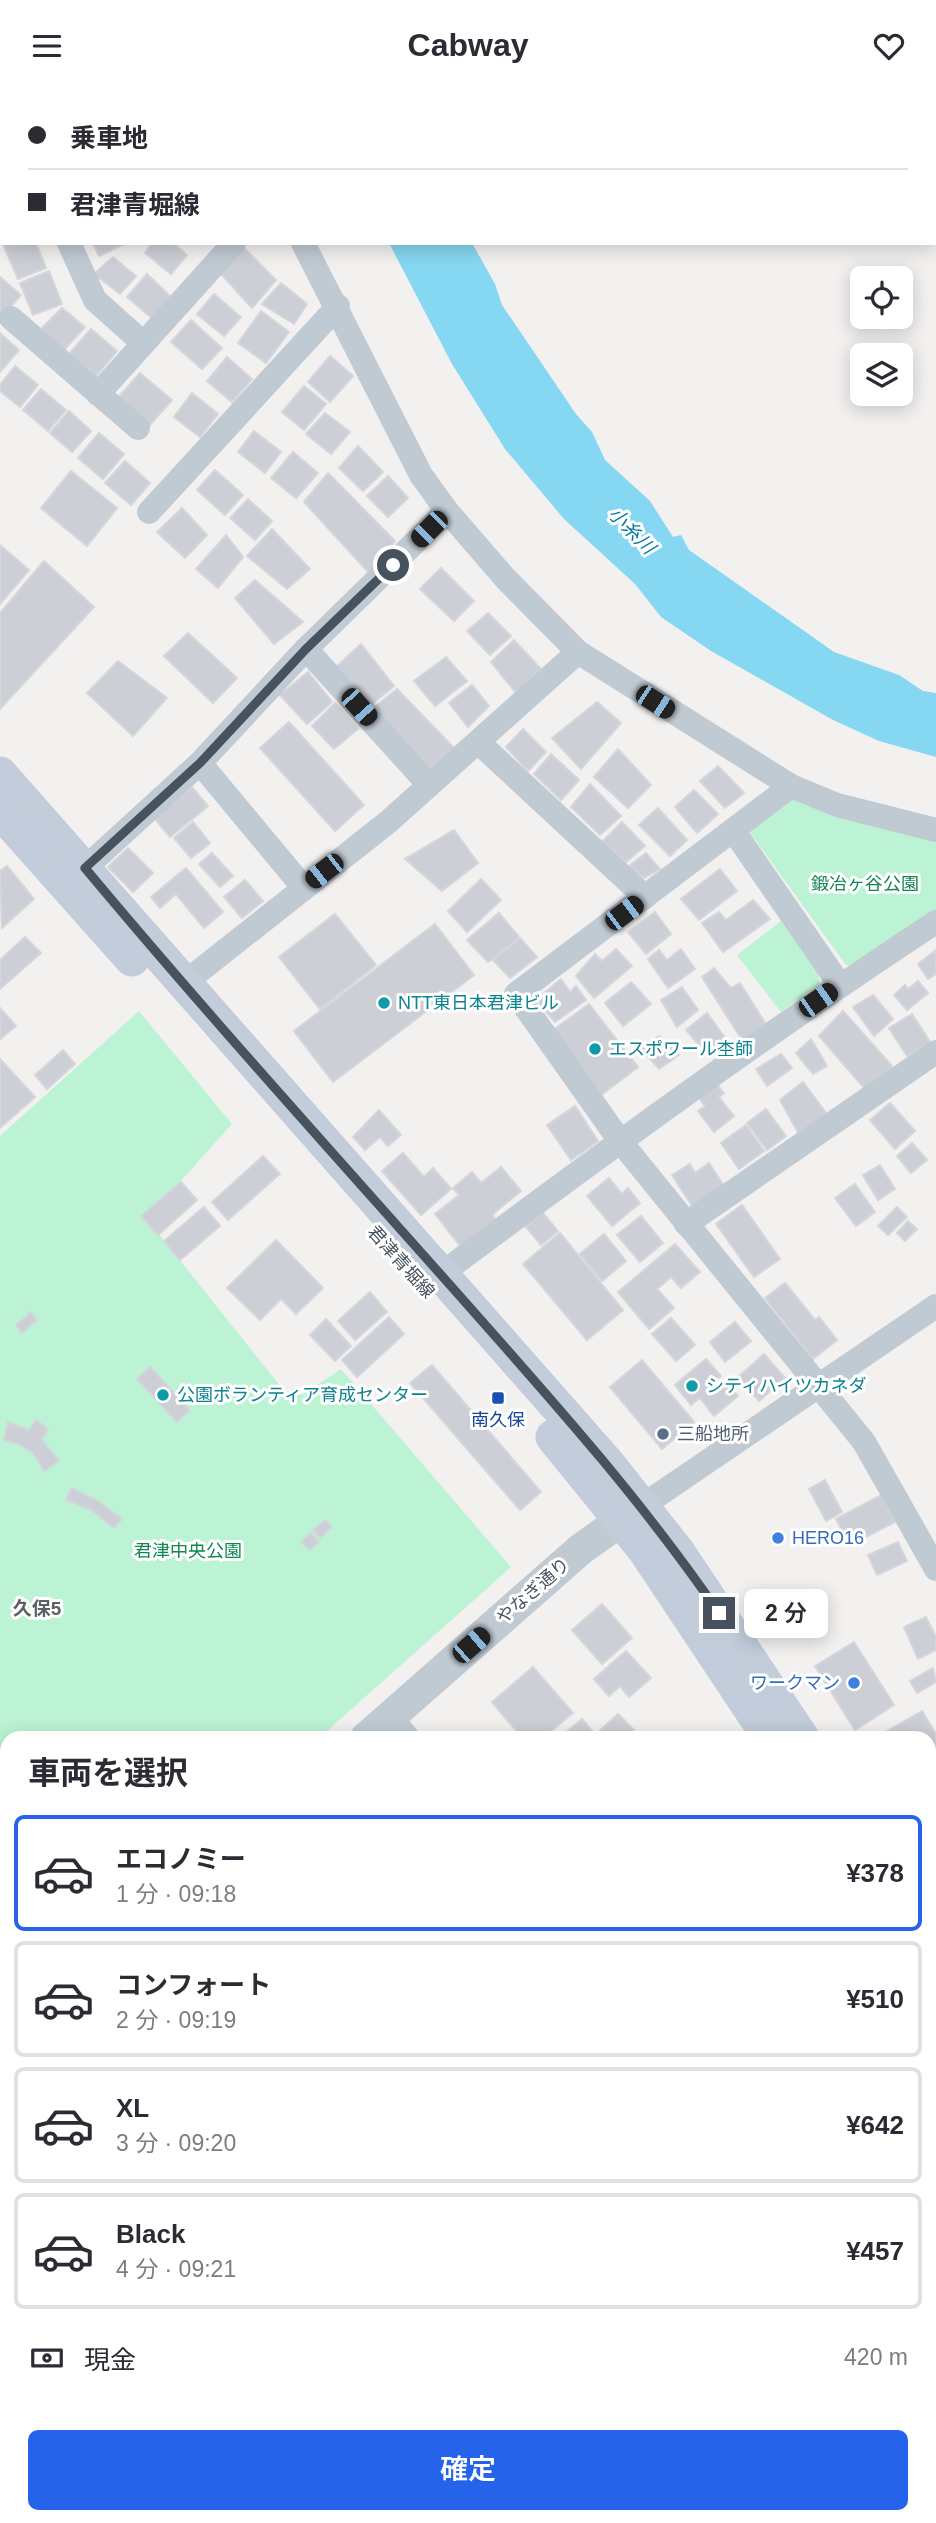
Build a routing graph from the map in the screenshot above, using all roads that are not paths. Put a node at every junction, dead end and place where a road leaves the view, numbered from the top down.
1 (70, 245) edge
2 (232, 245) edge
3 (304, 245) edge
4 (338, 306) junction
5 (11, 319) dead end
6 (143, 343) junction
7 (98, 394) junction
8 (138, 428) dead end
9 (149, 512) dead end
10 (447, 512) junction
11 (306, 649) junction
12 (578, 652) junction
13 (478, 742) junction
14 (200, 763) junction
15 (0, 774) edge
16 (429, 785) junction
17 (791, 786) junction
18 (0, 811) edge
19 (733, 830) junction
20 (936, 830) edge
21 (85, 868) junction
22 (303, 887) junction
23 (645, 897) junction
24 (936, 922) edge
25 (183, 984) junction
26 (840, 985) junction
27 (936, 1052) edge
28 (620, 1141) junction
29 (686, 1224) junction
30 (441, 1274) junction
31 (936, 1306) edge
32 (817, 1387) junction
33 (632, 1514) junction
34 (936, 1569) edge
35 (399, 1727) edge
36 (766, 1731) edge
37 (797, 1731) edge

1 - 6 street
2 - 6 street
3 - 4 street
4 - 9 street
4 - 10 street
5 - 7 street
6 - 7 street
7 - 8 street
10 - 11 street
10 - 12 street
11 - 14 street
11 - 16 street
12 - 13 street
12 - 17 street
13 - 16 street
13 - 23 street
14 - 21 street
14 - 22 street
15 - 21 main road, 君津青堀線
16 - 22 street
17 - 19 street
17 - 20 street
18 - 33 main road, 君津青堀線
19 - 23 street
19 - 26 street
21 - 25 main road, 君津青堀線
22 - 25 street
23 - 28 street
24 - 26 street
25 - 30 main road, 君津青堀線
26 - 28 street
27 - 29 street
28 - 29 street
28 - 30 street
29 - 32 street
30 - 33 main road, 君津青堀線
31 - 32 street
32 - 33 street
32 - 34 street
33 - 35 street, やなぎ通り
33 - 36 main road, 君津青堀線
33 - 37 main road, 君津青堀線

